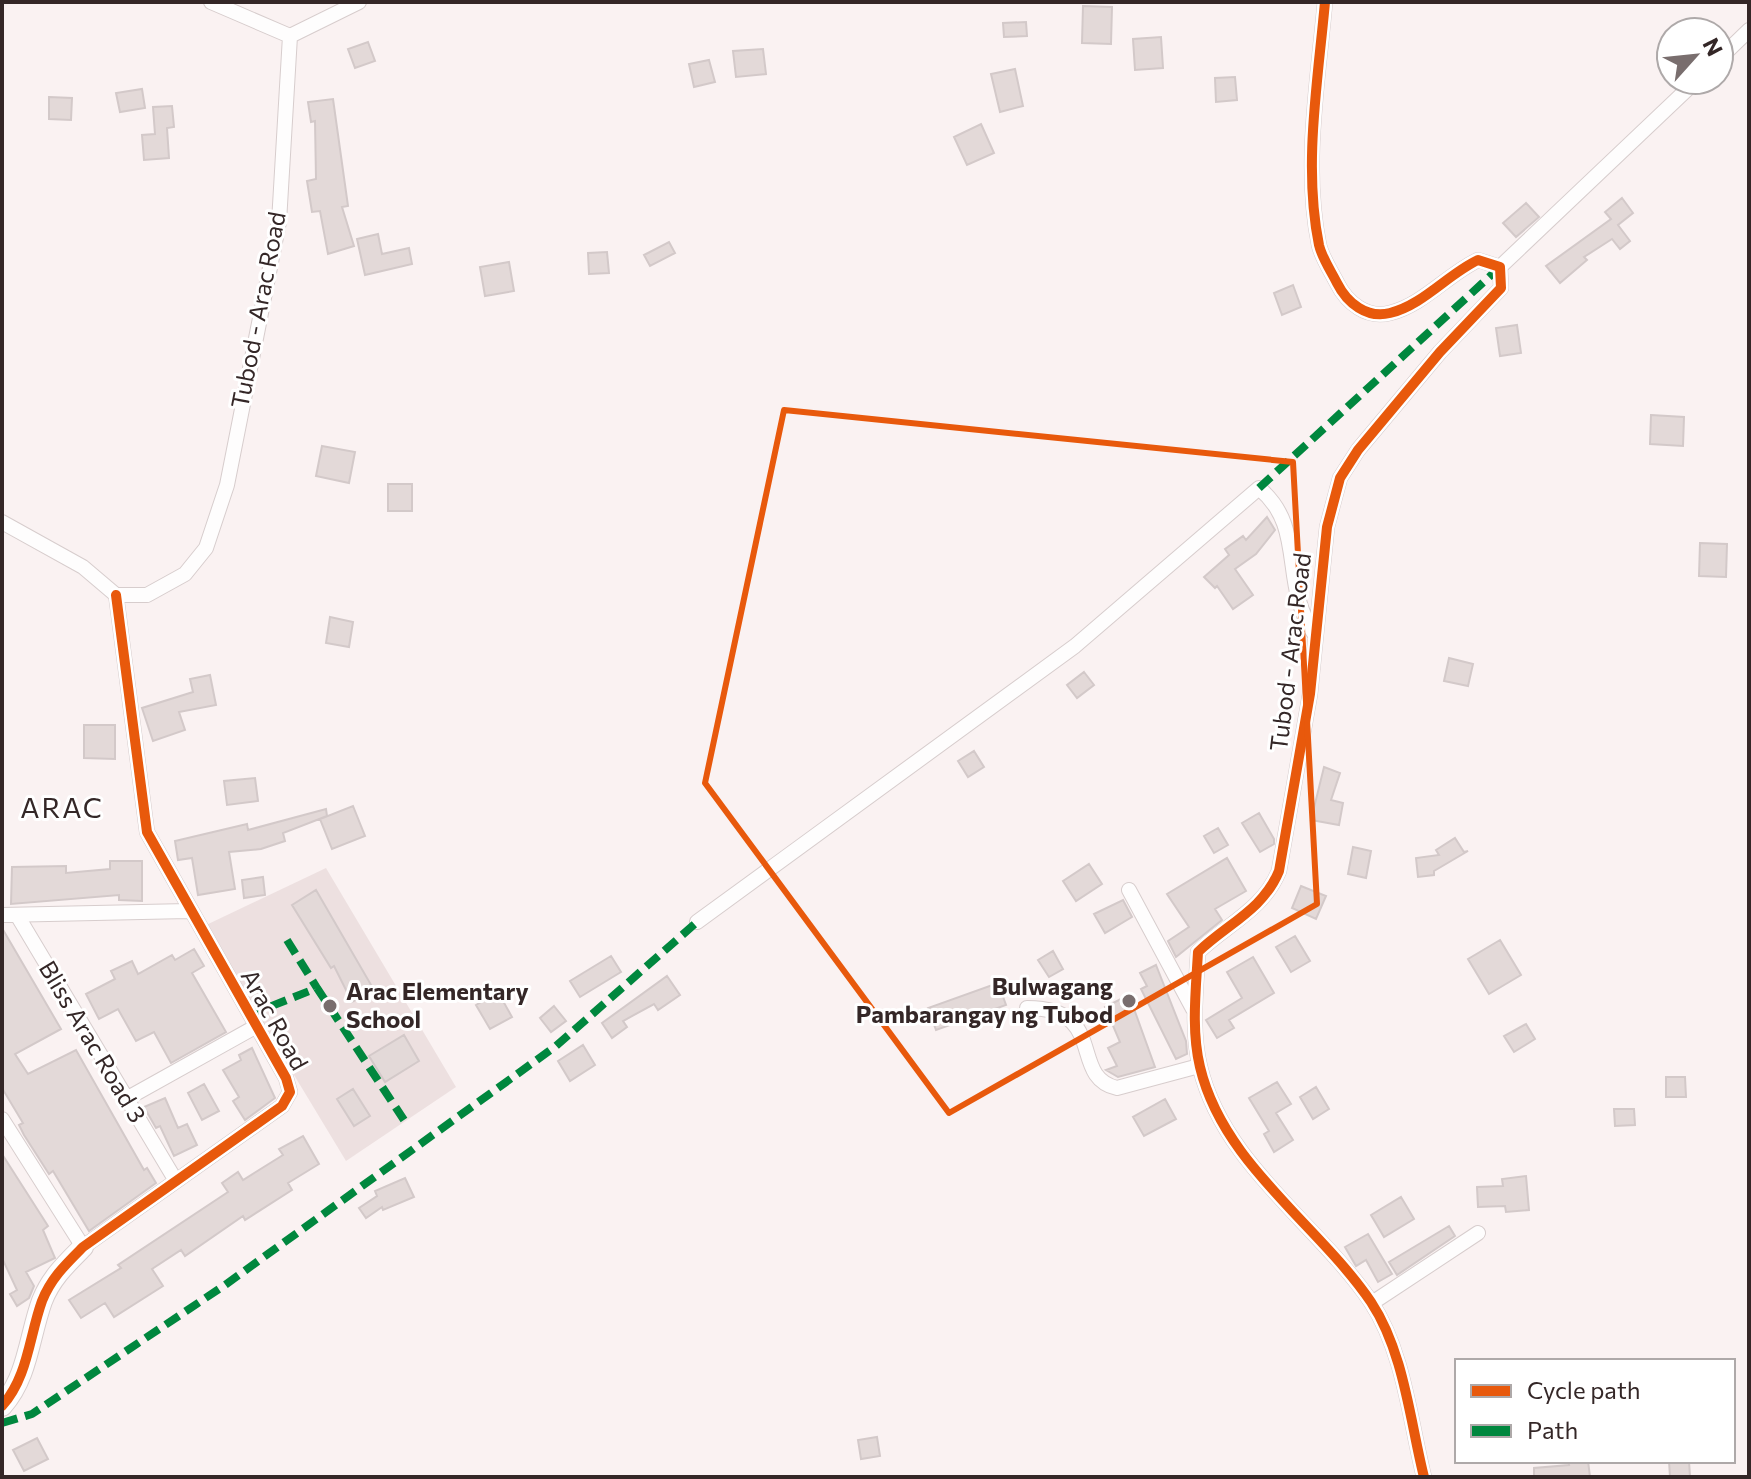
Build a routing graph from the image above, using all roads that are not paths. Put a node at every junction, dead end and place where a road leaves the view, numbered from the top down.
1 (211, 2) edge
2 (359, 2) edge
3 (1325, 2) edge
4 (290, 36) junction
5 (1680, 96) edge
6 (1500, 267) junction
7 (2, 522) edge
8 (116, 595) junction
9 (1315, 635) junction
10 (1129, 890) dead end
11 (188, 911) junction
12 (10, 915) edge
13 (697, 922) dead end
14 (1027, 1008) dead end
15 (1194, 1011) junction
16 (255, 1027) junction
17 (1199, 1066) junction
18 (126, 1099) junction
19 (2, 1119) edge
20 (176, 1181) junction
21 (1478, 1233) dead end
22 (83, 1247) junction
23 (1372, 1303) junction
24 (2, 1406) edge
25 (1424, 1477) edge

1 - 4 street
2 - 4 street
3 - 6 street
4 - 8 street, Tubod - Arac Road
5 - 6 street
6 - 9 street, Tubod - Arac Road
7 - 8 street
8 - 11 street, Arac Road
9 - 13 street
9 - 15 street, Tubod - Arac Road
10 - 15 street
11 - 12 street
11 - 16 street, Arac Road
12 - 18 street, Bliss Arac Road 3
14 - 17 street
15 - 17 street, Tubod - Arac Road
16 - 18 street
16 - 20 street, Arac Road
17 - 23 street, Tubod - Arac Road
18 - 20 street, Bliss Arac Road 3
19 - 22 street
20 - 22 street, Arac Road
21 - 23 street
22 - 24 street, Arac Road
23 - 25 street, Tubod - Arac Road

